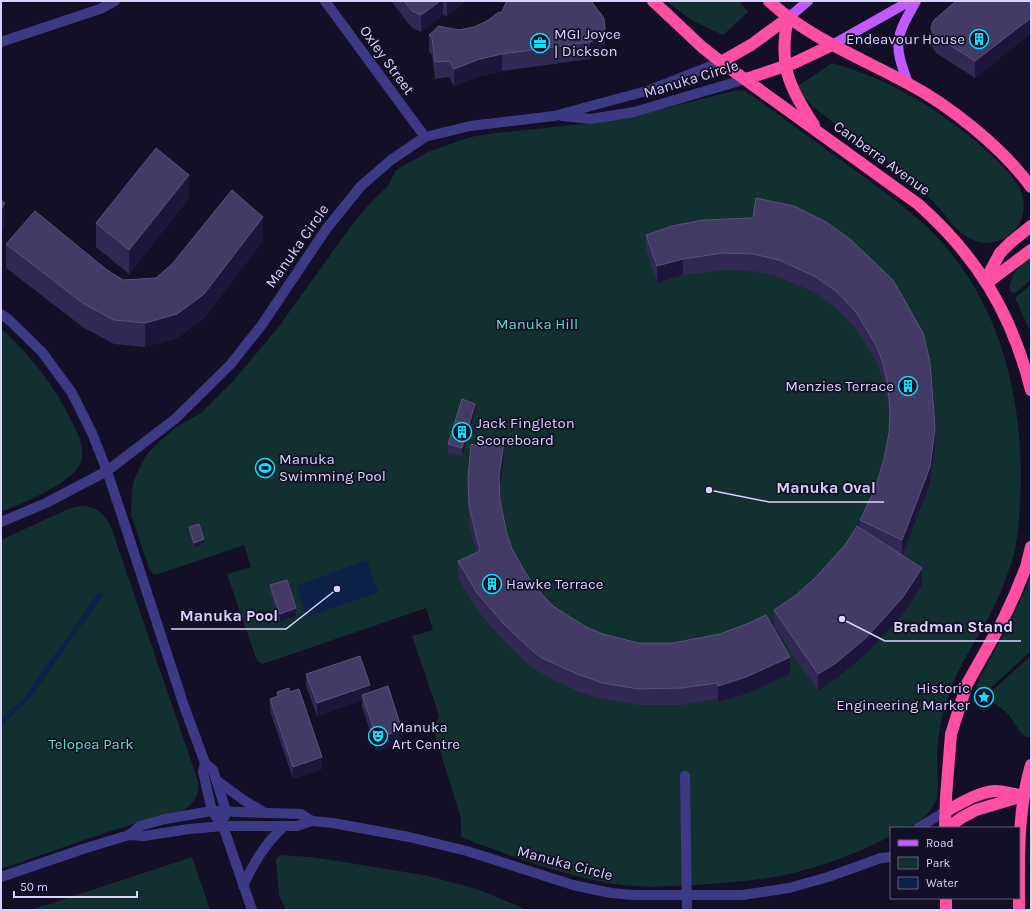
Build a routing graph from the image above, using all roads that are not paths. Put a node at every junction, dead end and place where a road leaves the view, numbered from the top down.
1 (115, 1) edge
2 (325, 1) edge
3 (653, 1) edge
4 (769, 1) edge
5 (808, 1) edge
6 (910, 1) edge
7 (916, 1) edge
8 (788, 18) junction
9 (1, 42) edge
10 (832, 46) junction
11 (721, 62) junction
12 (785, 66) junction
13 (746, 79) junction
14 (908, 83) junction
15 (554, 116) junction
16 (819, 132) junction
17 (425, 137) junction
18 (1031, 187) edge
19 (1031, 226) edge
20 (1031, 250) edge
21 (986, 282) junction
22 (1, 314) edge
23 (1031, 390) edge
24 (107, 471) junction
25 (1, 522) edge
26 (1031, 548) edge
27 (205, 763) junction
28 (1031, 765) edge
29 (685, 776) dead end
30 (216, 780) junction
31 (1024, 796) junction
32 (212, 811) junction
33 (226, 811) junction
34 (946, 811) junction
35 (263, 812) junction
36 (312, 821) junction
37 (223, 826) junction
38 (284, 826) junction
39 (920, 827) edge
40 (947, 827) edge
41 (948, 827) edge
42 (130, 835) junction
43 (1020, 848) edge
44 (888, 858) edge
45 (1, 877) edge
46 (243, 886) junction
47 (687, 896) junction
48 (946, 899) edge
49 (1019, 899) edge
50 (252, 910) edge
51 (687, 910) edge
52 (946, 910) edge
53 (1019, 910) edge

1 - 9 street
2 - 17 street, Oxley Street
3 - 11 highway, Canberra Avenue
4 - 8 highway
5 - 8 main road
6 - 10 main road
7 - 14 main road
8 - 10 highway
8 - 11 highway
8 - 12 highway
10 - 12 highway, Manuka Circle
10 - 14 highway
11 - 13 highway, Canberra Avenue
11 - 15 street, Manuka Circle
12 - 13 highway, Manuka Circle
12 - 16 highway
13 - 15 street, Manuka Circle
13 - 16 highway, Canberra Avenue
14 - 18 highway
15 - 17 street, Manuka Circle
16 - 21 highway, Canberra Avenue
17 - 24 street, Manuka Circle
19 - 21 highway
20 - 21 highway
21 - 23 highway, Canberra Avenue
22 - 24 street
24 - 25 street
24 - 27 street
26 - 34 highway
27 - 30 street
27 - 32 street
28 - 31 highway
29 - 47 street
30 - 33 street
30 - 35 street
31 - 34 highway
31 - 41 highway
31 - 43 highway
32 - 33 street, Manuka Circle
32 - 37 street
32 - 42 street
33 - 35 street, Manuka Circle
33 - 37 street
34 - 39 street
34 - 40 highway
35 - 36 street, Manuka Circle
36 - 38 street, Manuka Circle
36 - 47 street, Manuka Circle
37 - 38 street, Manuka Circle
37 - 42 street
37 - 46 street
38 - 46 street
42 - 45 street
44 - 47 street, Manuka Circle
46 - 50 street
47 - 51 street
48 - 52 highway
49 - 53 highway

